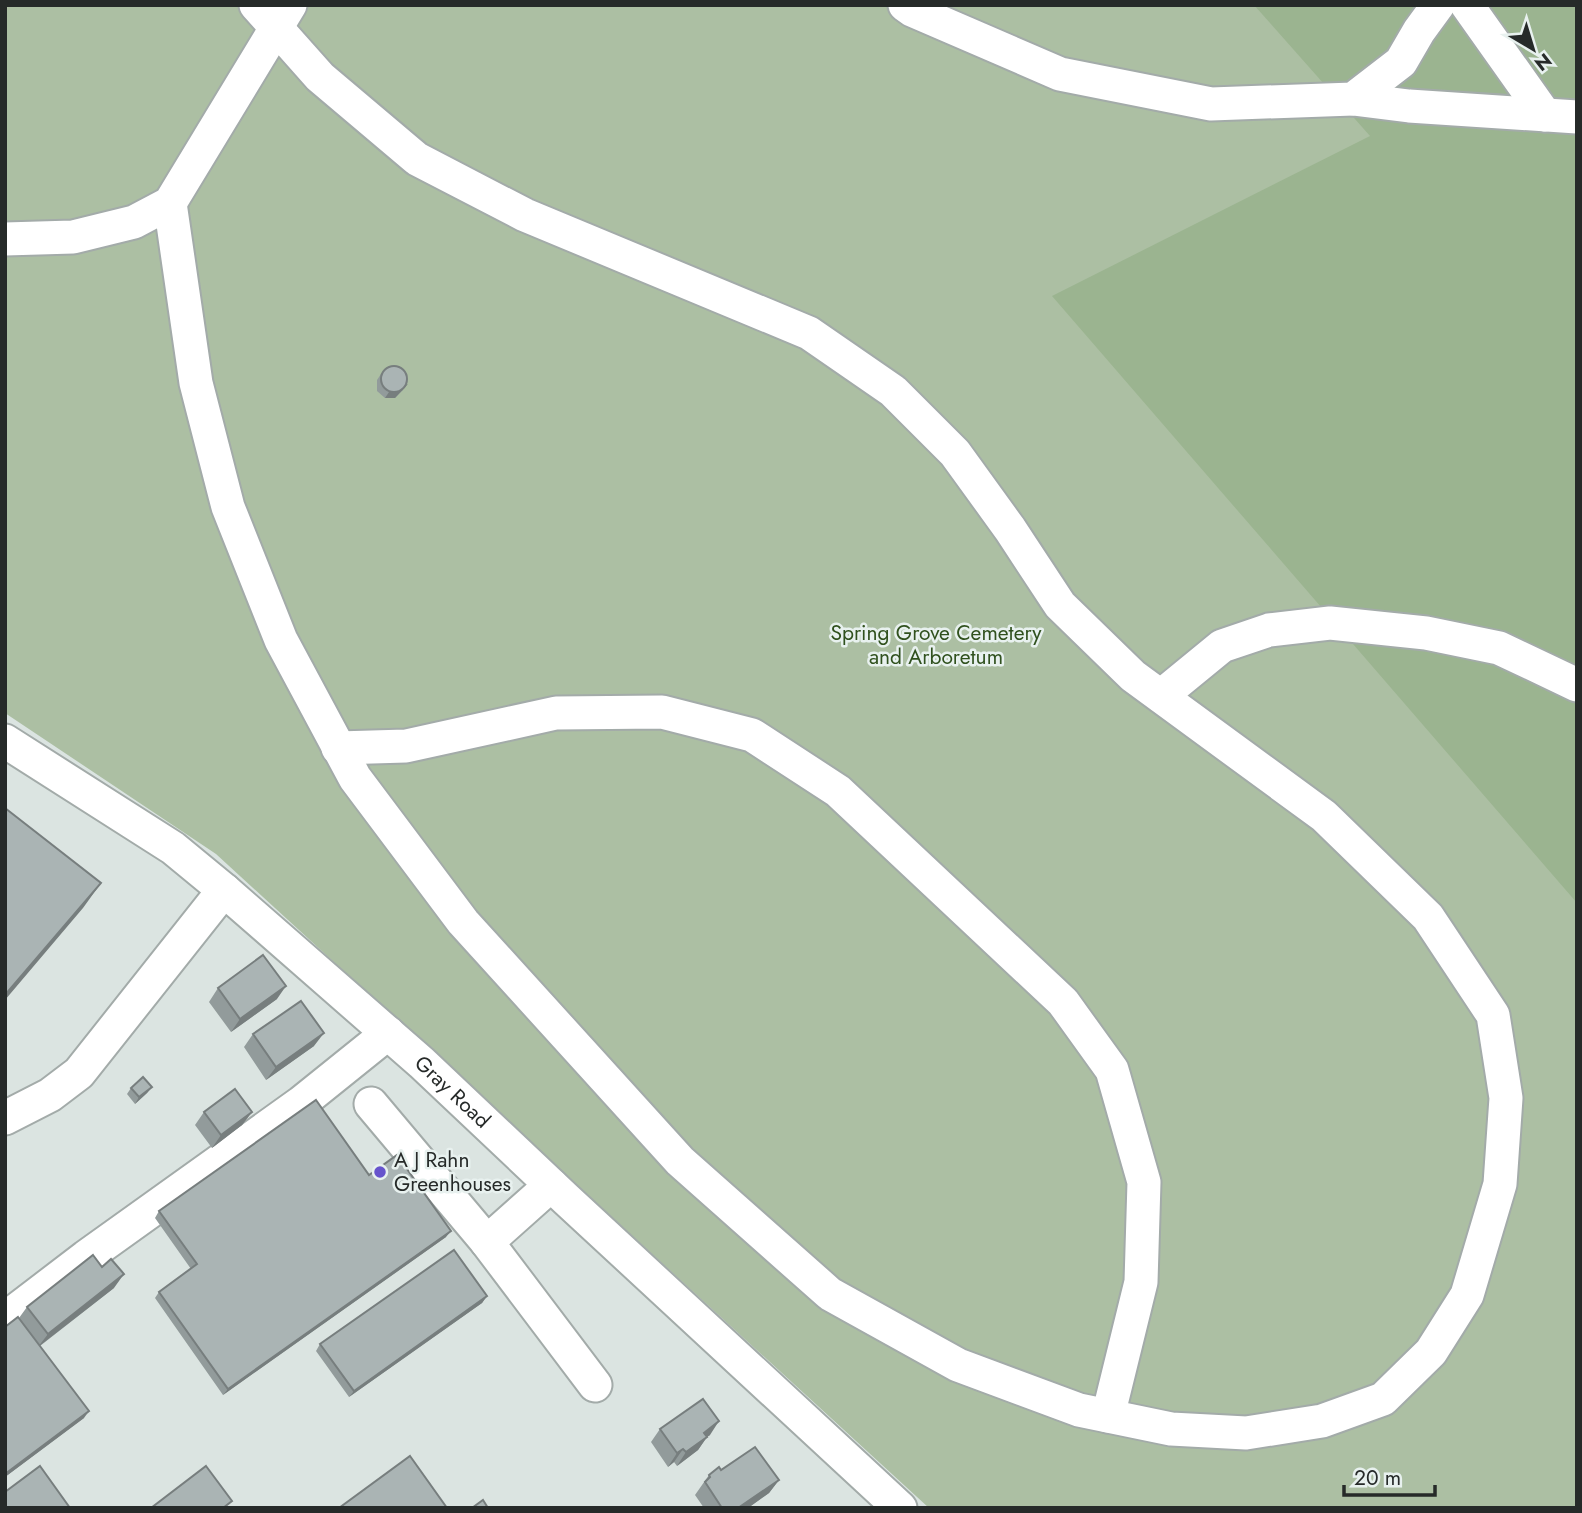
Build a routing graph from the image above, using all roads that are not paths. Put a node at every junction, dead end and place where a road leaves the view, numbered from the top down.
1 (905, 5) edge
2 (1438, 5) edge
3 (1467, 5) edge
4 (274, 13) edge
5 (1353, 99) junction
6 (1561, 116) edge
7 (170, 203) junction
8 (5, 239) edge
9 (1577, 685) edge
10 (1161, 696) junction
11 (5, 741) edge
12 (338, 748) junction
13 (224, 890) junction
14 (388, 1033) junction
15 (371, 1104) dead end
16 (5, 1118) edge
17 (551, 1185) junction
18 (487, 1242) junction
19 (5, 1319) edge
20 (595, 1385) dead end
21 (1108, 1416) junction
22 (900, 1508) edge

1 - 5 street
2 - 5 street
3 - 6 street
4 - 7 street
4 - 10 street
5 - 6 street
7 - 8 street
7 - 12 street
9 - 10 street
10 - 21 street
11 - 13 street, Gray Road
12 - 21 street
12 - 21 street
13 - 14 street, Gray Road
13 - 16 street
14 - 17 street, Gray Road
14 - 19 street
15 - 18 street
17 - 18 street
17 - 22 street, Gray Road
18 - 20 street

